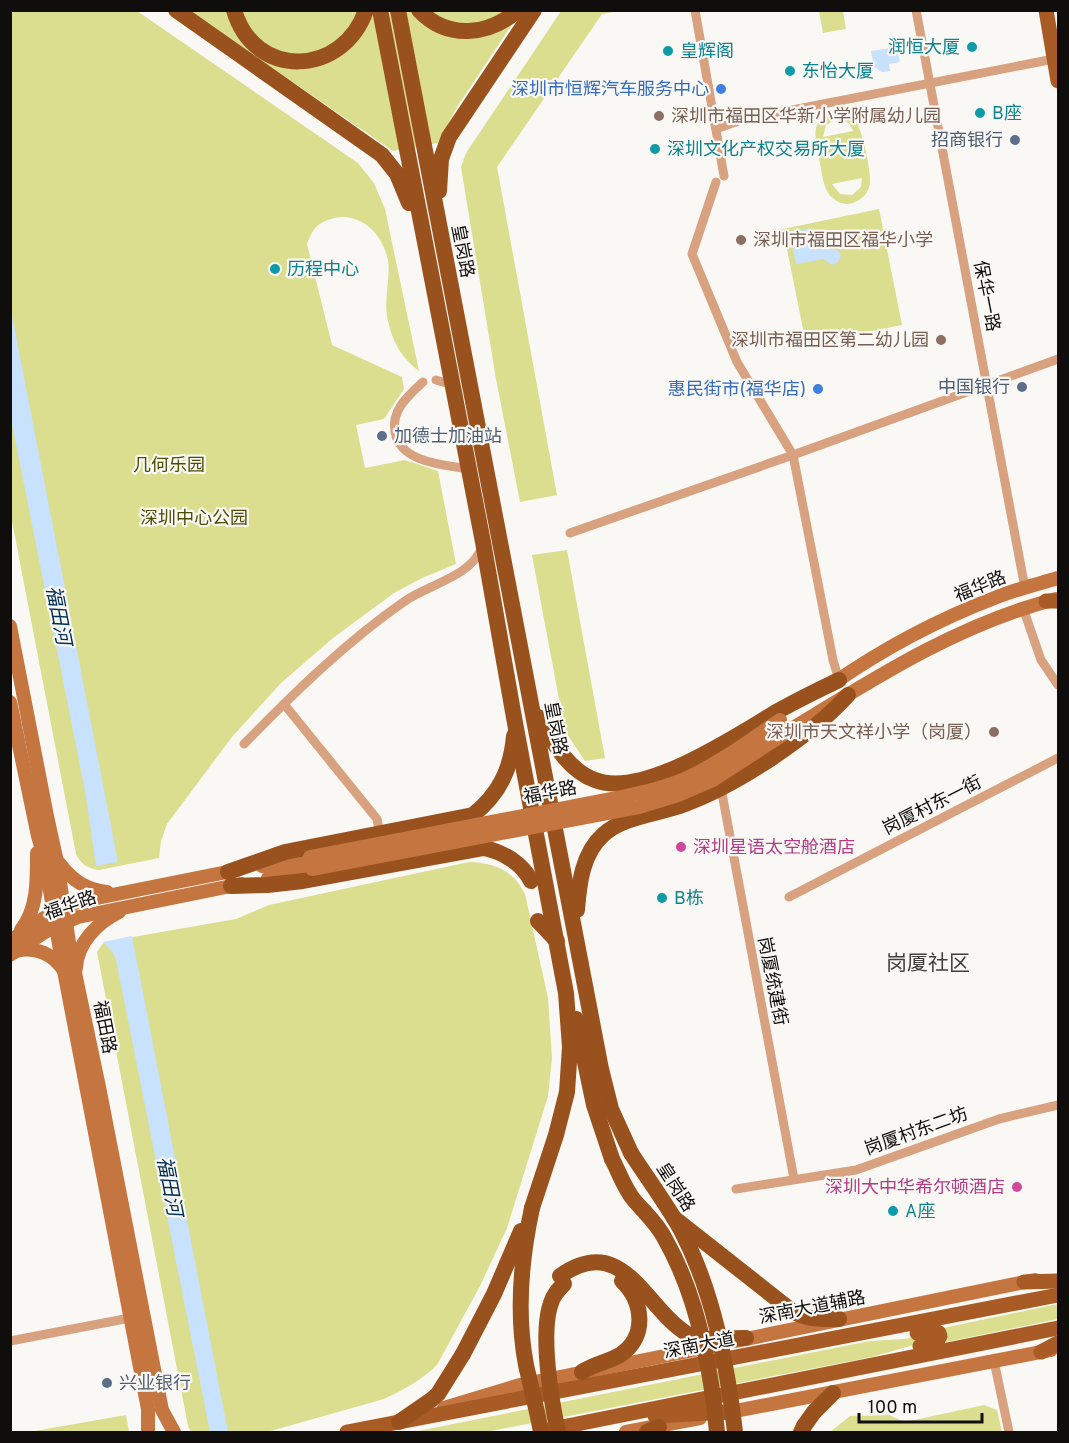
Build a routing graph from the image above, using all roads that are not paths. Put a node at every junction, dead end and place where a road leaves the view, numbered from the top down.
1 (176, 10) edge
2 (234, 10) edge
3 (366, 10) edge
4 (380, 10) edge
5 (398, 10) edge
6 (419, 10) edge
7 (518, 10) edge
8 (534, 10) edge
9 (695, 10) edge
10 (916, 10) edge
11 (1036, 10) edge
12 (1046, 10) edge
13 (1054, 59) junction
14 (1059, 81) edge
15 (930, 83) junction
16 (716, 129) junction
17 (425, 240) junction
18 (443, 252) junction
19 (1059, 359) edge
20 (423, 382) dead end
21 (987, 385) junction
22 (793, 455) junction
23 (470, 469) junction
24 (570, 533) dead end
25 (483, 542) junction
26 (1059, 578) edge
27 (1025, 588) junction
28 (1054, 600) edge
29 (1023, 608) junction
30 (10, 626) edge
31 (839, 680) junction
32 (1059, 685) edge
33 (848, 694) junction
34 (10, 702) edge
35 (284, 704) junction
36 (532, 706) junction
37 (515, 723) junction
38 (785, 725) junction
39 (244, 744) dead end
40 (1059, 758) edge
41 (626, 783) junction
42 (721, 788) junction
43 (459, 818) junction
44 (634, 820) junction
45 (380, 834) junction
46 (38, 836) junction
47 (463, 852) junction
48 (57, 862) junction
49 (229, 879) junction
50 (531, 881) dead end
51 (118, 893) junction
52 (789, 897) dead end
53 (130, 906) junction
54 (58, 909) junction
55 (538, 921) dead end
56 (61, 924) junction
57 (576, 932) junction
58 (557, 941) junction
59 (12, 946) edge
60 (70, 976) junction
61 (566, 993) junction
62 (1059, 1105) edge
63 (794, 1179) junction
64 (736, 1189) dead end
65 (532, 1208) junction
66 (674, 1218) junction
67 (1059, 1275) edge
68 (562, 1280) junction
69 (1059, 1281) edge
70 (1024, 1282) junction
71 (1059, 1296) edge
72 (137, 1317) junction
73 (839, 1319) junction
74 (1059, 1328) edge
75 (860, 1335) junction
76 (746, 1338) junction
77 (10, 1341) edge
78 (1059, 1343) edge
79 (1059, 1349) edge
80 (1041, 1352) junction
81 (994, 1361) junction
82 (866, 1365) junction
83 (582, 1372) junction
84 (532, 1389) junction
85 (833, 1393) junction
86 (598, 1420) junction
87 (399, 1422) junction
88 (734, 1424) edge
89 (802, 1429) edge
90 (653, 1430) edge
91 (148, 1432) edge
92 (174, 1432) edge
93 (354, 1432) edge
94 (533, 1432) edge
95 (541, 1432) edge
96 (558, 1432) edge
97 (626, 1432) edge
98 (717, 1432) edge
99 (1009, 1432) edge

1 - 17 highway
2 - 3 highway
4 - 17 highway, 皇岗路
5 - 18 highway, 皇岗路
6 - 7 highway
8 - 18 highway
9 - 16 street
10 - 15 street, 保华一路
11 - 13 main road
12 - 13 main road
13 - 14 main road
13 - 15 street
15 - 16 street
15 - 21 street, 保华一路
16 - 22 street
17 - 23 highway, 皇岗路
18 - 36 highway, 皇岗路
19 - 21 street
20 - 23 street
21 - 22 street
21 - 27 street, 保华一路
22 - 24 street
22 - 31 street
23 - 25 highway, 皇岗路
25 - 35 street
25 - 37 highway, 皇岗路
26 - 27 main road, 福华路
27 - 31 main road, 福华路
28 - 29 main road, 福华路
29 - 32 street
29 - 33 main road, 福华路
30 - 48 main road, 福田路
31 - 38 main road, 福华路
31 - 41 highway
33 - 38 main road, 福华路
33 - 42 highway
34 - 46 main road, 福田路
35 - 39 street
35 - 45 street
36 - 41 highway
36 - 57 highway, 皇岗路
37 - 43 highway
37 - 58 highway, 皇岗路
38 - 49 main road, 福华路, bridge
40 - 52 street, 岗厦村东一街
41 - 44 highway
42 - 44 highway
42 - 63 street, 岗厦统建街
43 - 45 highway
43 - 47 highway
44 - 57 highway
45 - 49 highway
46 - 54 main road, 福田路
46 - 59 main road
47 - 49 highway
47 - 50 highway
48 - 51 main road
48 - 54 main road, 福田路
49 - 51 main road, 福华路
49 - 53 main road, 福华路
51 - 54 main road, 福华路
53 - 56 main road, 福华路
53 - 60 main road
54 - 56 main road, 福田路
54 - 59 main road, 福华路
55 - 58 highway
56 - 59 main road, 福华路
56 - 60 main road, 福田路
57 - 66 highway, 皇岗路, bridge
58 - 61 highway, 皇岗路
59 - 60 main road
60 - 72 main road, 福田路
61 - 65 highway, 皇岗路
61 - 98 highway, bridge
62 - 63 street, 岗厦村东二坊
63 - 64 street, 岗厦村东二坊
65 - 84 highway, 皇岗路, bridge
65 - 87 highway, bridge
66 - 73 highway
66 - 88 highway, 皇岗路, bridge
67 - 70 main road, 深南大道辅路
68 - 76 highway
68 - 83 highway
68 - 84 highway
68 - 96 highway, bridge
69 - 70 main road
70 - 73 main road, 深南大道辅路
71 - 75 main road, 深南大道
72 - 77 street
72 - 91 main road, 福田路
72 - 92 main road, 福田路
73 - 76 main road, 深南大道辅路
74 - 82 main road
75 - 82 main road
75 - 87 main road, 深南大道
76 - 83 main road, 深南大道辅路
78 - 80 main road
79 - 80 main road
80 - 81 main road
81 - 85 main road
81 - 99 street
82 - 86 main road
83 - 87 main road, 深南大道辅路
84 - 95 highway, 皇岗路, bridge
85 - 88 main road
85 - 89 highway
86 - 88 main road
86 - 94 main road
87 - 93 main road, 深南大道
88 - 90 main road
90 - 97 main road

